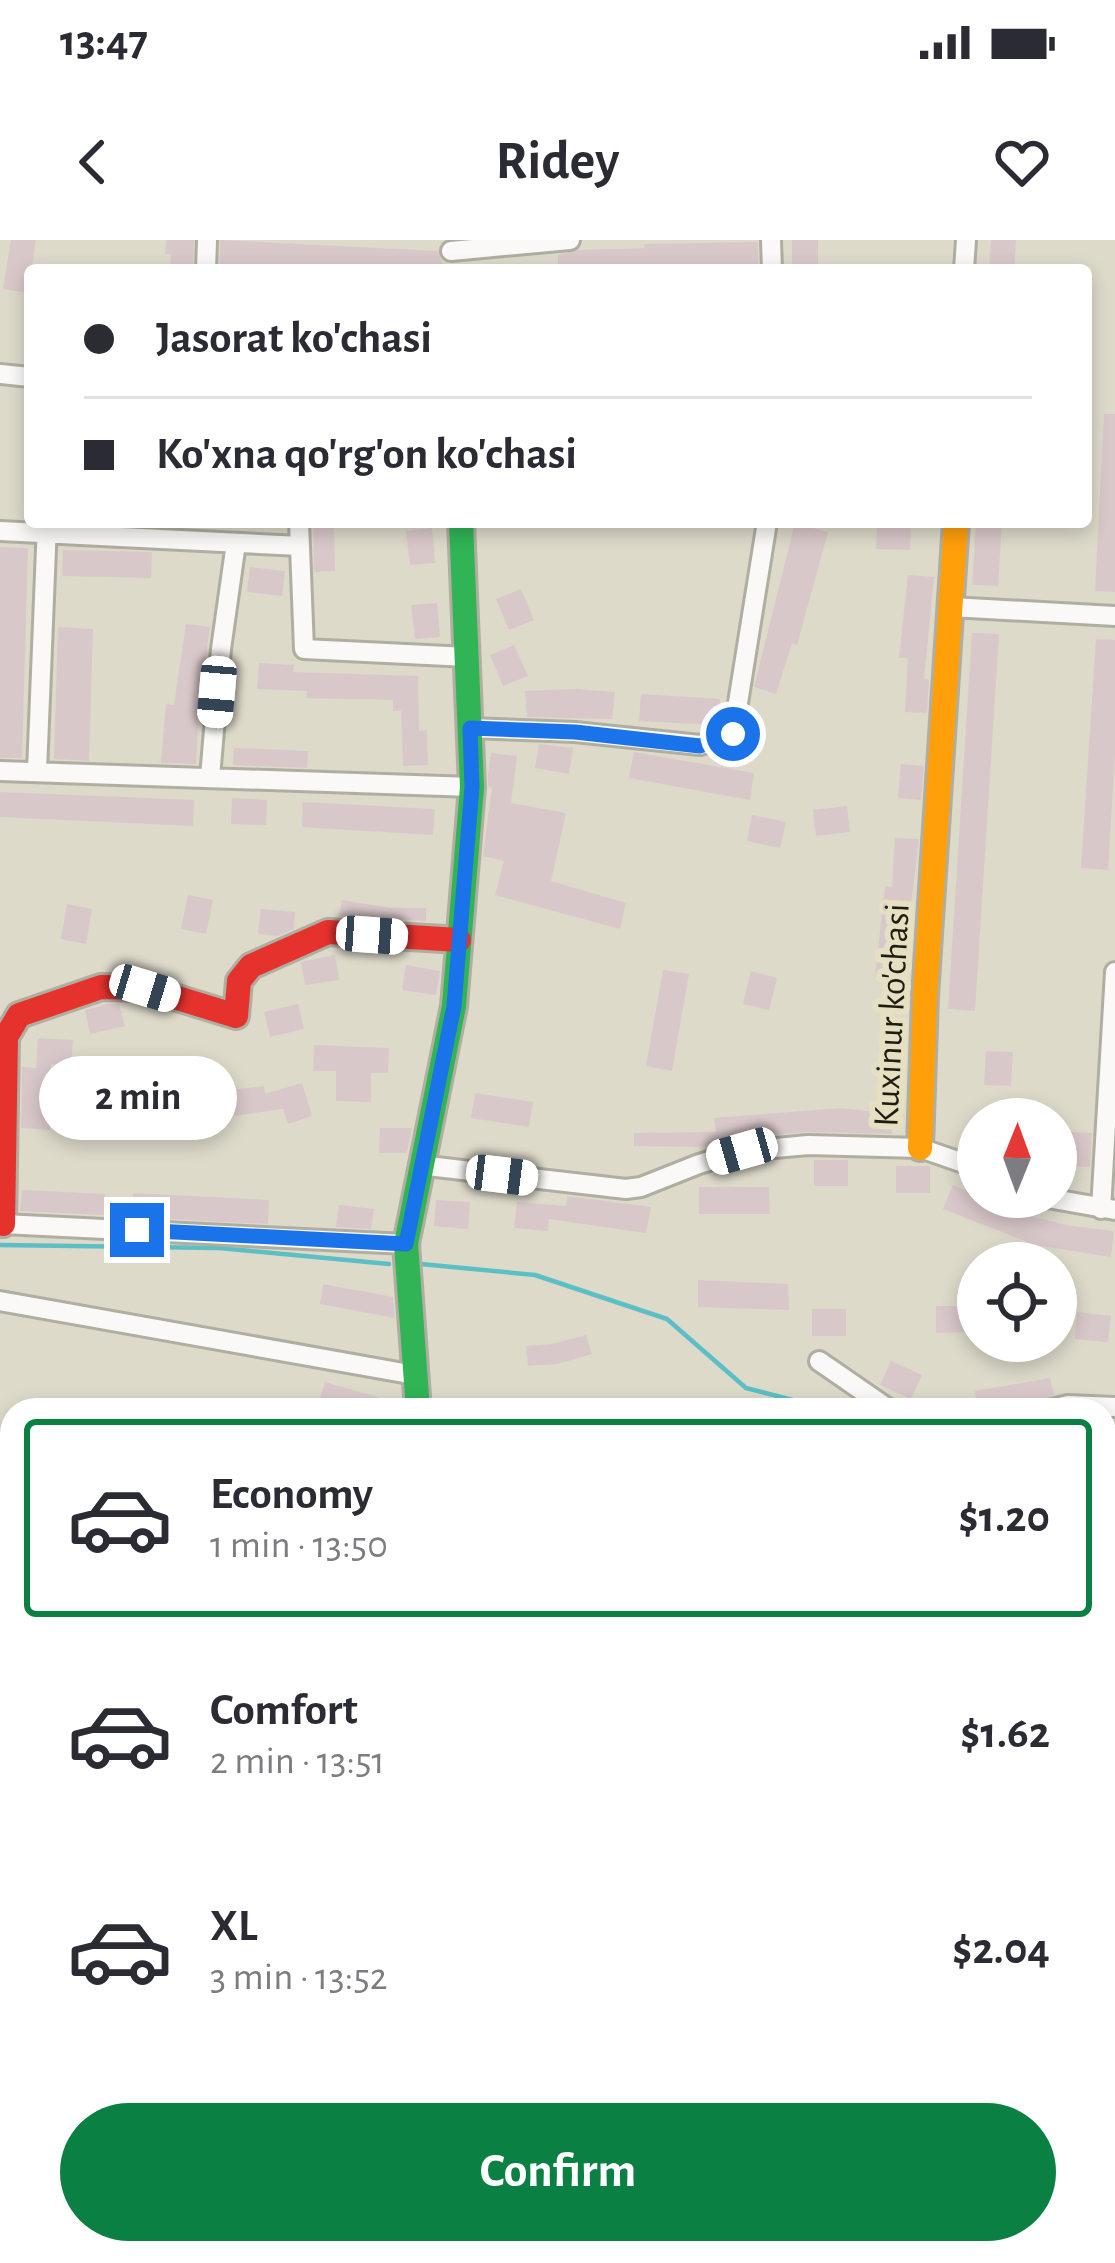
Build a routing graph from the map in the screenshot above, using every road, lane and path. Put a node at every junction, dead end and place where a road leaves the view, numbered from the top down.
1 (570, 240) edge
2 (451, 254) edge
3 (47, 528) edge
4 (299, 528) edge
5 (461, 528) edge
6 (766, 528) edge
7 (956, 528) edge
8 (0, 531) edge
9 (236, 543) junction
10 (300, 546) junction
11 (951, 607) junction
12 (1115, 616) edge
13 (468, 657) junction
14 (470, 728) junction
15 (0, 771) edge
16 (37, 771) junction
17 (209, 777) junction
18 (472, 787) junction
19 (459, 940) junction
20 (1115, 972) edge
21 (3, 1037) edge
22 (920, 1148) junction
23 (957, 1161) edge
24 (419, 1165) junction
25 (1077, 1204) edge
26 (1108, 1210) edge
27 (2, 1224) edge
28 (406, 1244) junction
29 (0, 1301) edge
30 (819, 1361) dead end
31 (415, 1375) junction
32 (417, 1398) edge
33 (873, 1398) edge

1 - 2 street
3 - 8 street
3 - 9 street
3 - 16 street
4 - 10 street
5 - 13 main road
6 - 14 street
7 - 11 main road, Kuxinur ko'chasi
9 - 10 street
9 - 17 street
10 - 13 street
11 - 12 street
11 - 22 main road, Kuxinur ko'chasi
13 - 14 main road
14 - 18 main road
15 - 16 street
16 - 17 street
17 - 18 street
18 - 19 main road
19 - 21 main road
19 - 24 main road
20 - 26 street
21 - 27 main road
22 - 23 street
22 - 24 street, Kuxinur ko'chasi
24 - 28 main road
25 - 26 street
27 - 28 street
28 - 31 main road
29 - 31 street
30 - 33 street
31 - 32 main road

